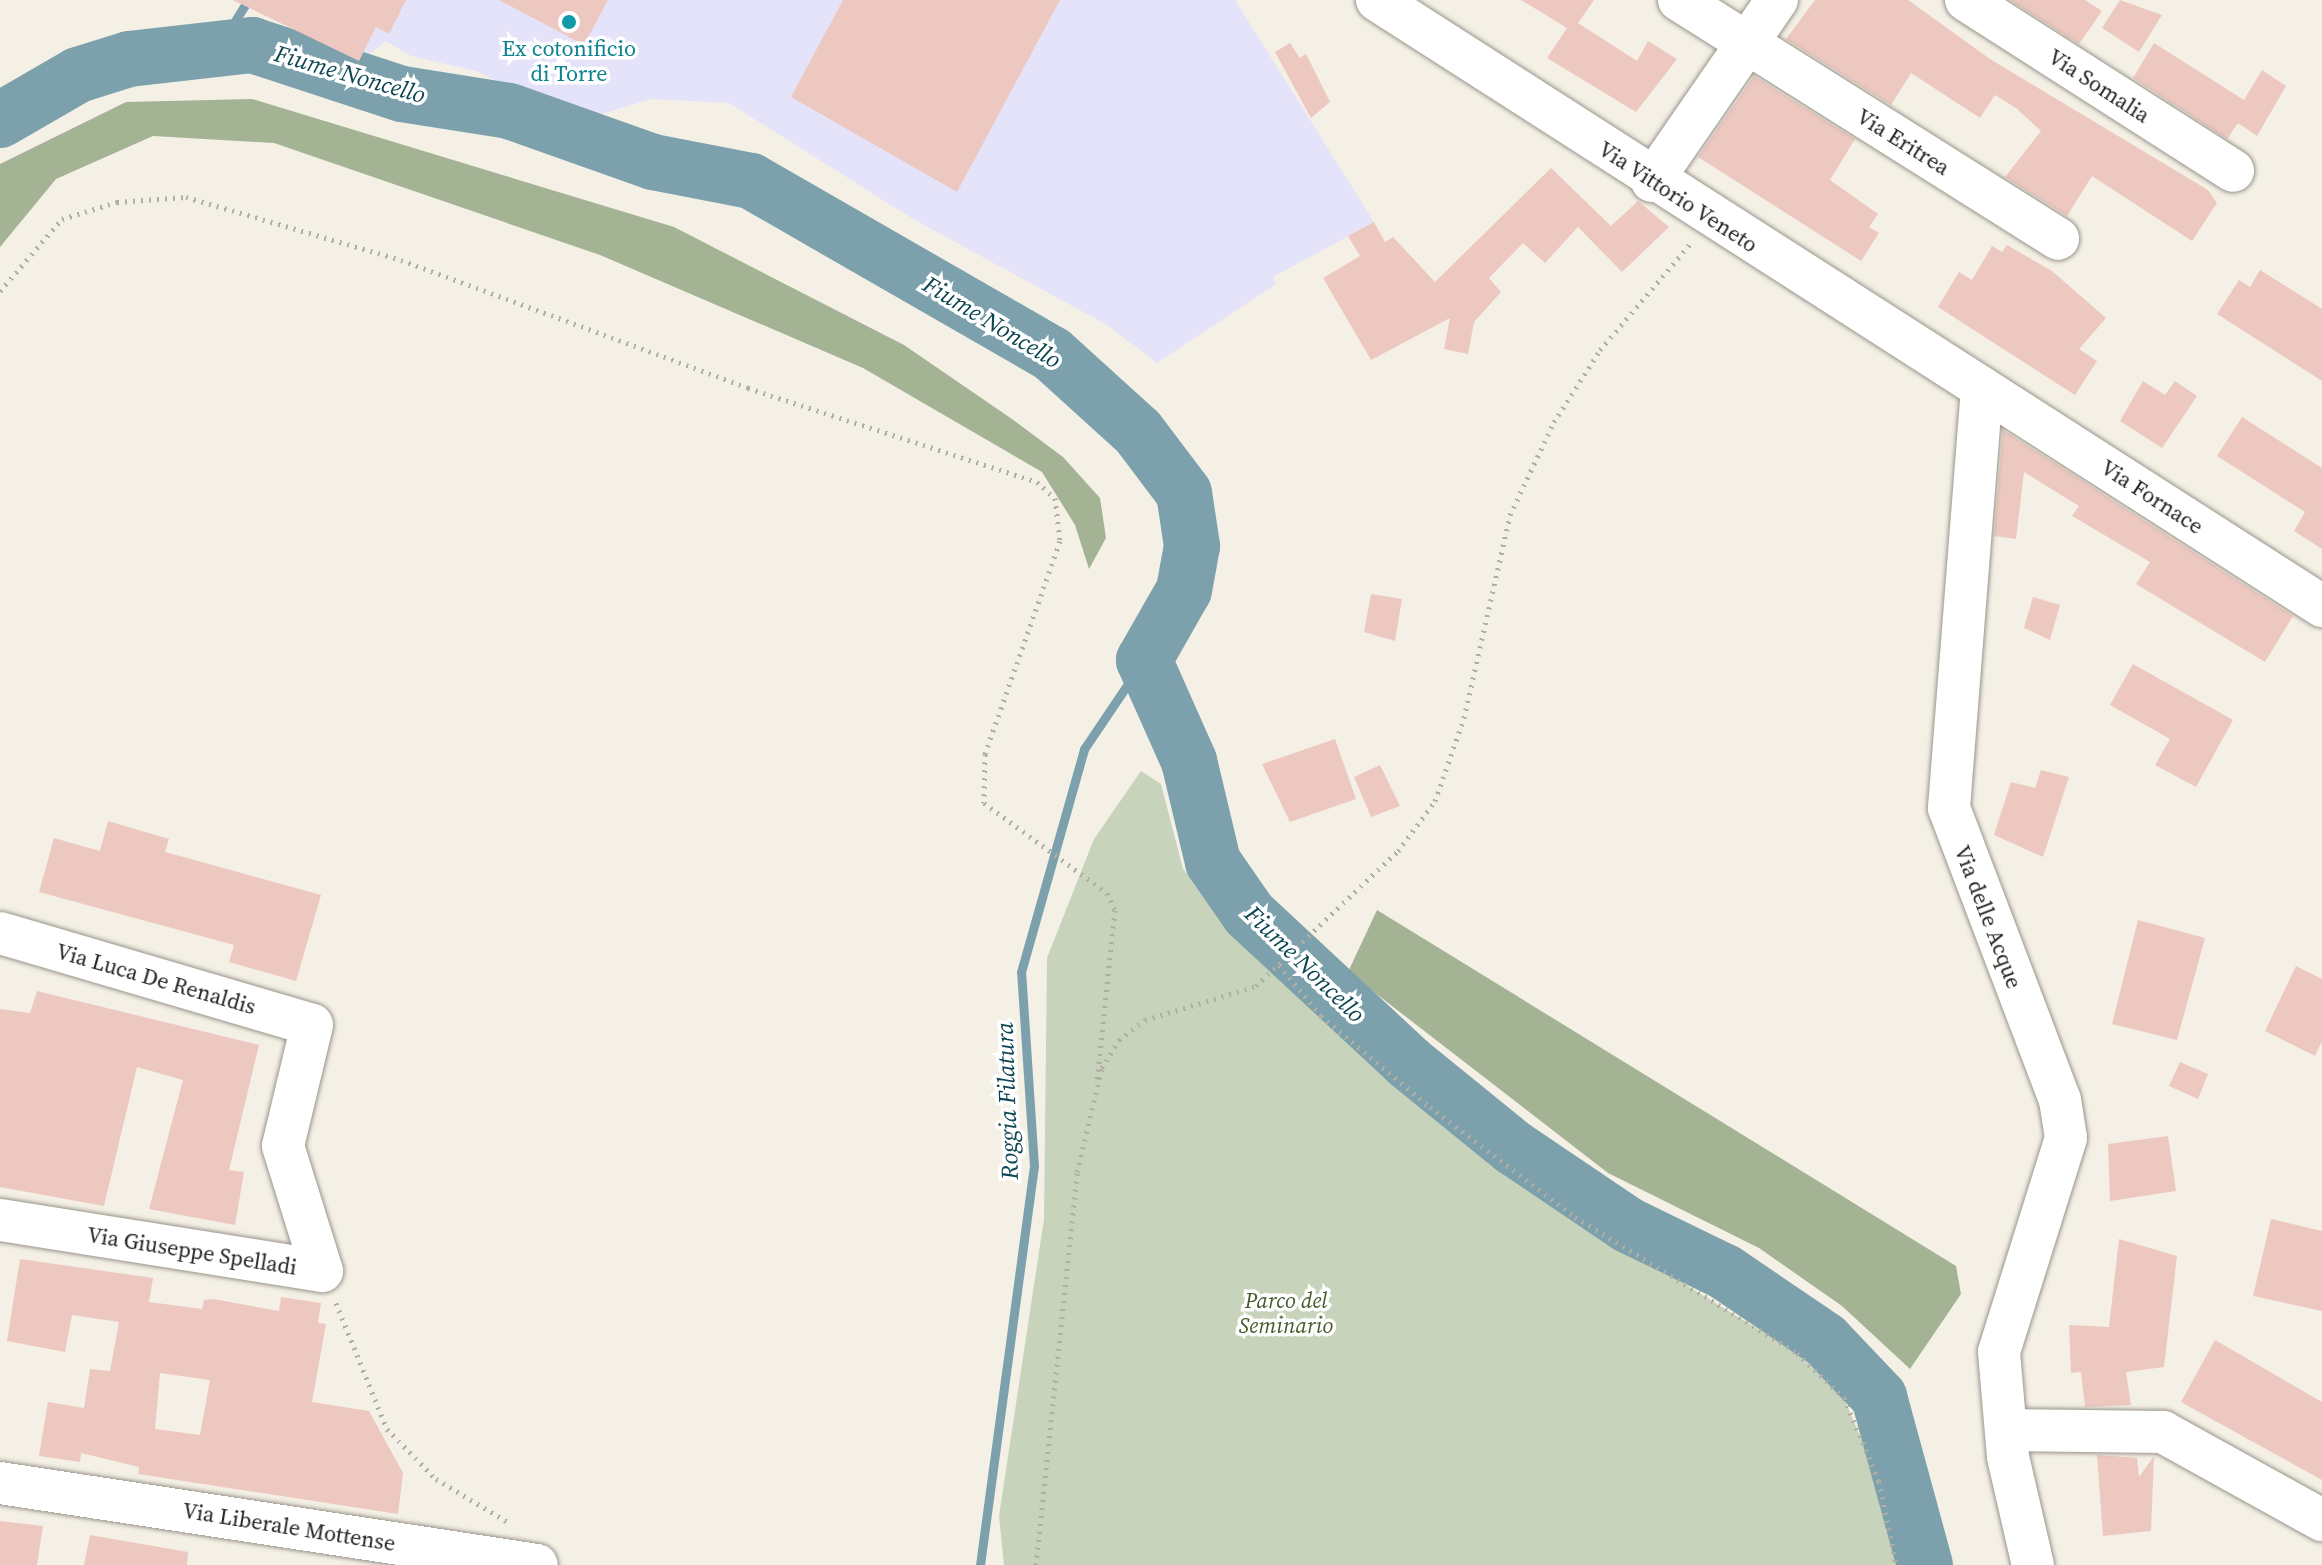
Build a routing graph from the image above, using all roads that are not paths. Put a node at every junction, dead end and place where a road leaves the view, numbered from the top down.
1 (1377, 0) edge
2 (1679, 0) edge
3 (1777, 0) edge
4 (1966, 0) edge
5 (1748, 44) junction
6 (2233, 171) dead end
7 (1652, 181) junction
8 (2058, 239) dead end
9 (1982, 388) junction
10 (2322, 606) edge
11 (0, 933) edge
12 (312, 1025) joint
13 (0, 1220) edge
14 (2006, 1430) junction
15 (0, 1483) edge
16 (2322, 1520) edge
17 (537, 1565) edge
18 (2033, 1565) edge

1 - 7 street, Via Vittorio Veneto
2 - 5 street, Via Eritrea
3 - 5 street
4 - 6 street, Via Somalia
5 - 7 street
5 - 8 street, Via Eritrea
7 - 9 street, Via Vittorio Veneto
9 - 10 street, Via Fornace
9 - 14 street, Via delle Acque
11 - 12 street, Via Luca De Renaldis
12 - 13 street, Via Giuseppe Spelladi
14 - 16 street
14 - 18 street, Via delle Acque
15 - 17 street, Via Liberale Mottense

